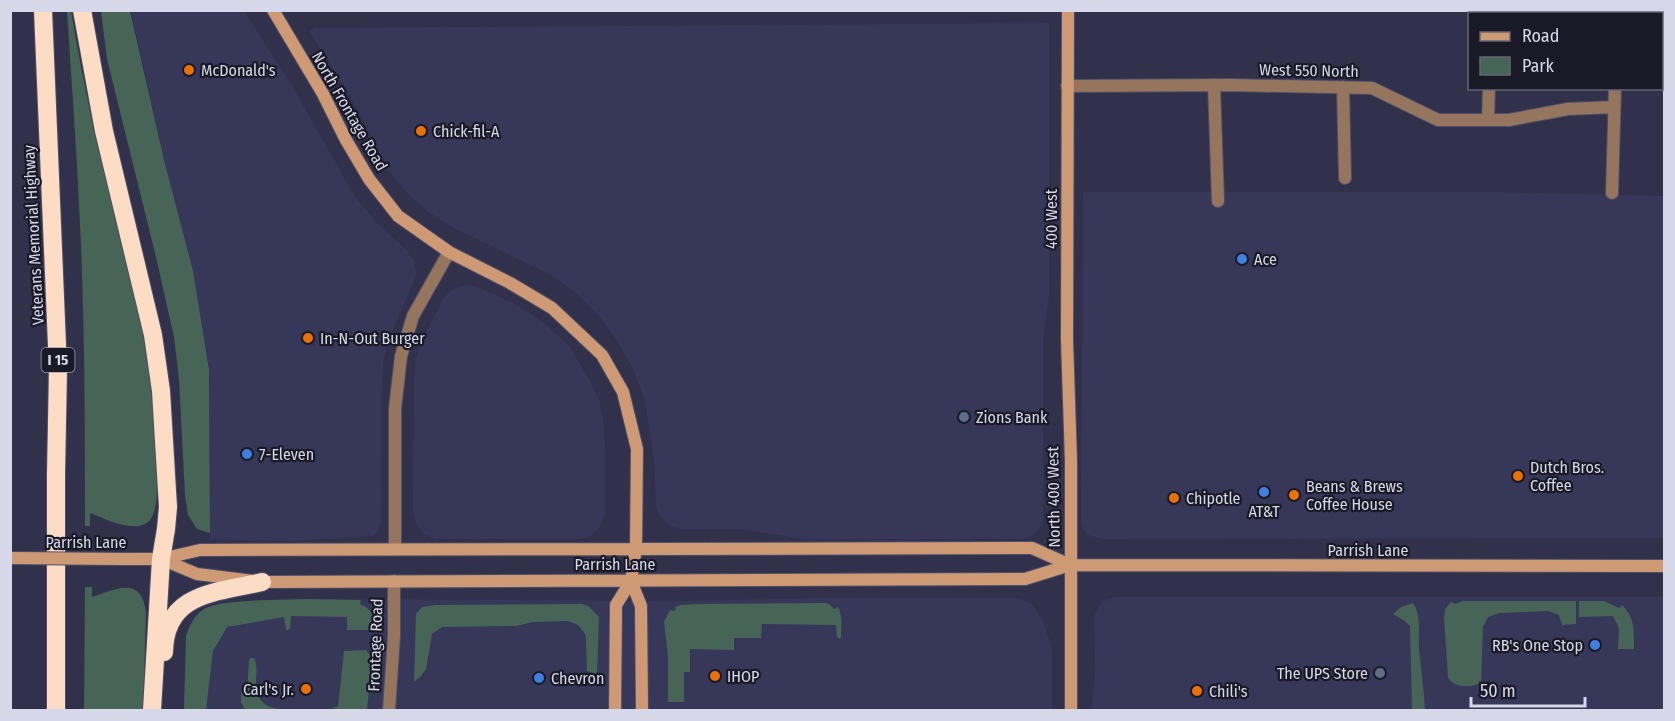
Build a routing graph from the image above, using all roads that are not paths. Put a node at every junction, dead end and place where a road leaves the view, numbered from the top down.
1 (43, 10) edge
2 (82, 10) edge
3 (273, 10) edge
4 (1068, 10) edge
5 (1214, 85) junction
6 (1067, 86) junction
7 (1343, 87) junction
8 (1489, 90) edge
9 (1615, 90) edge
10 (1614, 107) junction
11 (1488, 120) junction
12 (1345, 178) dead end
13 (1612, 193) dead end
14 (1218, 201) dead end
15 (448, 252) junction
16 (1069, 428) joint
17 (396, 548) junction
18 (636, 548) junction
19 (10, 558) edge
20 (160, 559) junction
21 (1070, 566) junction
22 (1665, 566) edge
23 (394, 581) junction
24 (631, 581) junction
25 (262, 582) junction
26 (56, 711) edge
27 (152, 711) edge
28 (164, 711) edge
29 (388, 711) edge
30 (615, 711) edge
31 (642, 711) edge
32 (1071, 711) edge

1 - 26 highway, Veterans Memorial Highway / I 15
2 - 20 highway
3 - 15 main road, North Frontage Road
4 - 6 main road, 400 West
5 - 6 street, West 550 North
5 - 7 street, West 550 North
5 - 14 street
6 - 16 main road, 400 West
7 - 11 street, West 550 North
7 - 12 street
8 - 11 street
9 - 10 street
10 - 11 street, West 550 North
10 - 13 street
15 - 17 street
15 - 18 main road, North Frontage Road
16 - 21 main road, North 400 West
17 - 18 main road, Parrish Lane
17 - 20 main road, Parrish Lane
18 - 21 main road, Parrish Lane
18 - 24 main road, North Frontage Road
19 - 20 main road, Parrish Lane, bridge
20 - 25 main road, Parrish Lane
20 - 27 highway
21 - 22 main road, Parrish Lane
21 - 24 main road, Parrish Lane
21 - 32 main road
23 - 24 main road, Parrish Lane
23 - 25 main road, Parrish Lane
23 - 29 street, Frontage Road
24 - 30 main road
24 - 31 main road
25 - 28 highway

